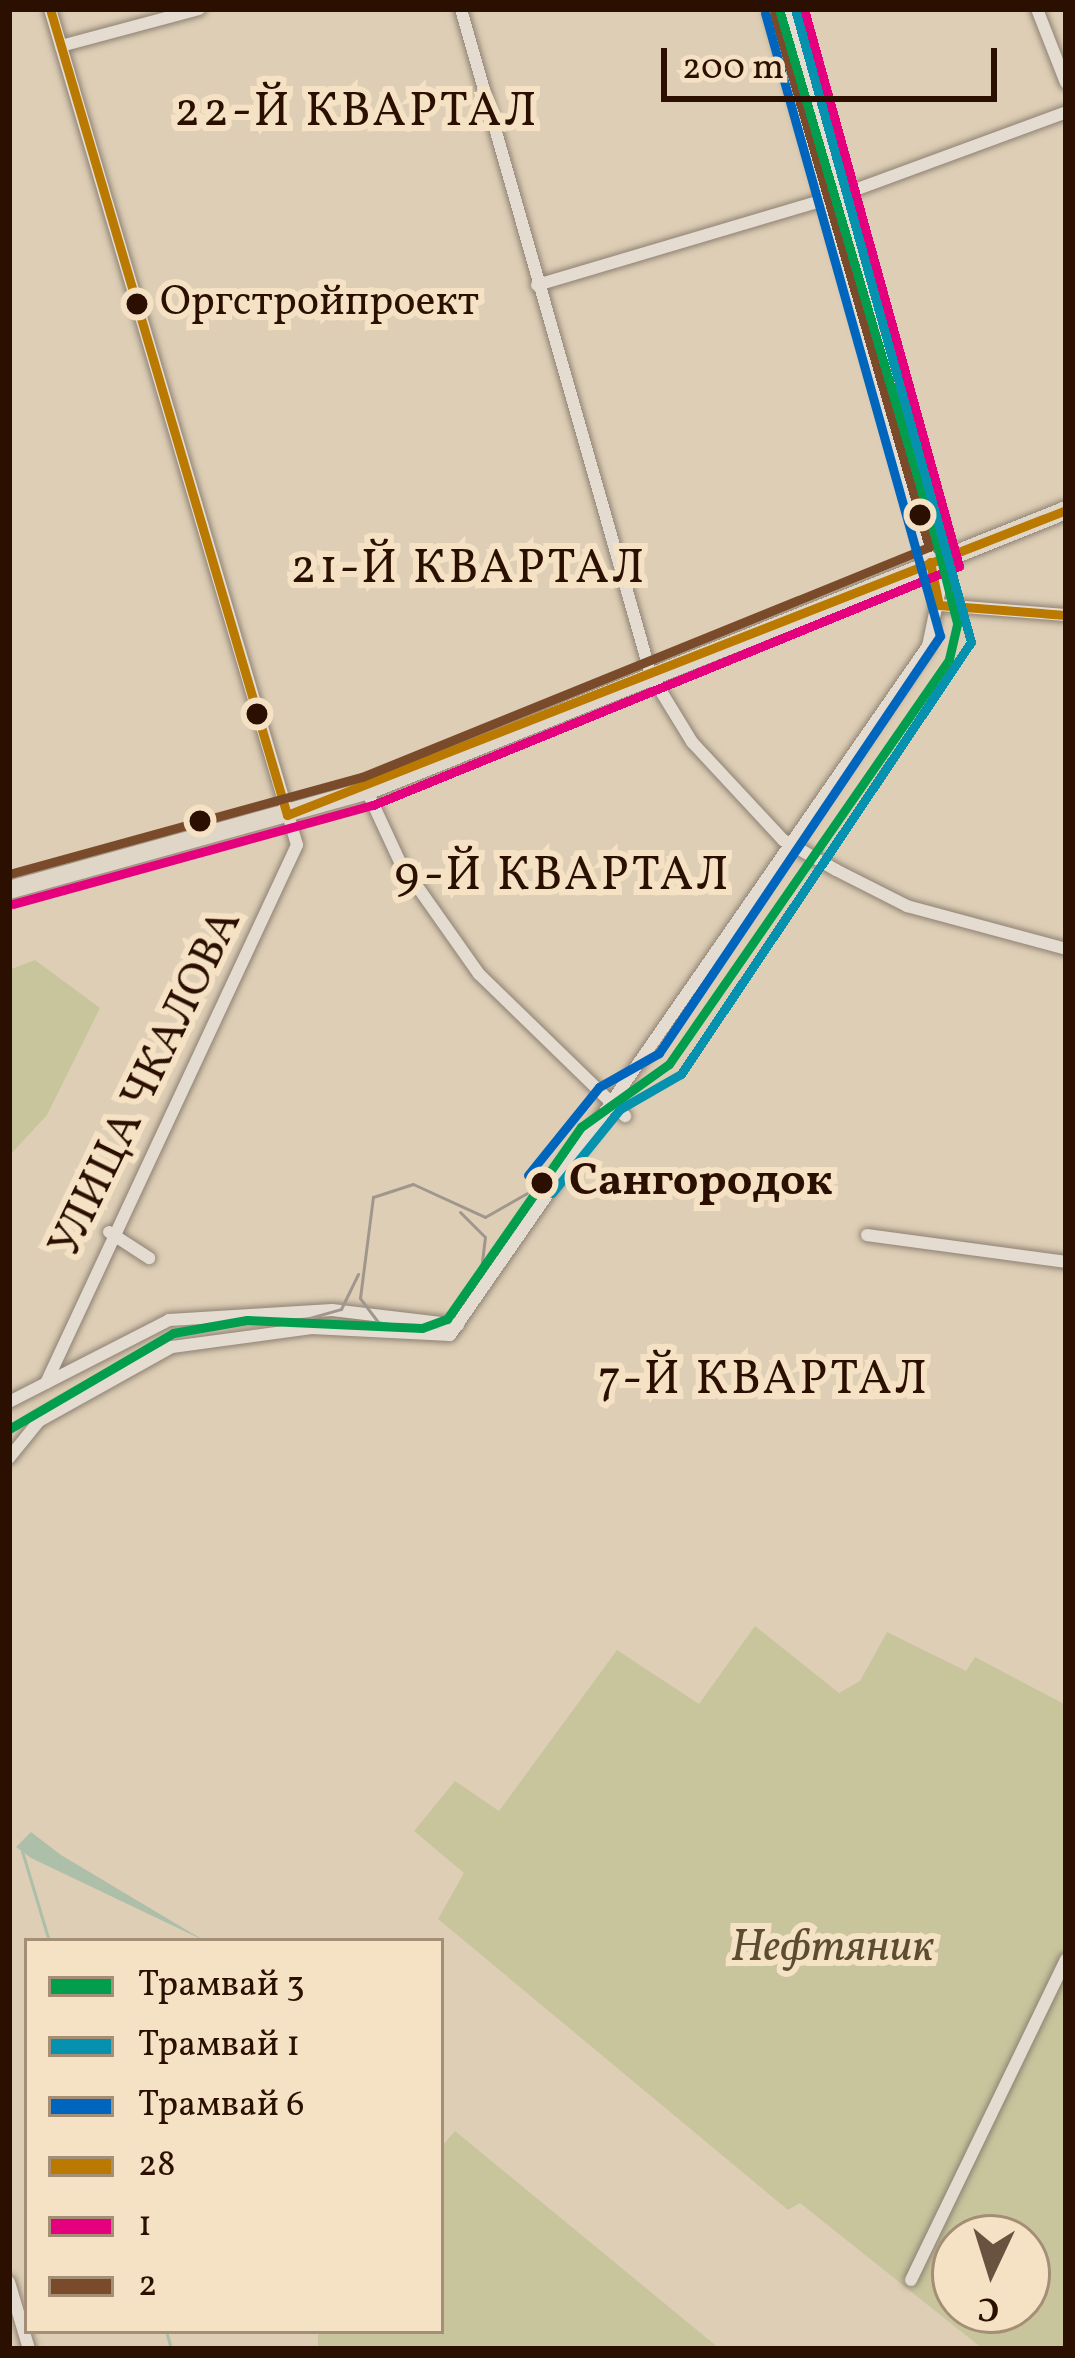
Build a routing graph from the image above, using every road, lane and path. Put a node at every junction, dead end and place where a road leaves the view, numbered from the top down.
1 (50, 9) edge
2 (199, 9) edge
3 (461, 9) edge
4 (770, 9) edge
5 (788, 9) edge
6 (1037, 9) edge
7 (145, 16) edge
8 (61, 46) junction
9 (1066, 83) edge
10 (1066, 112) edge
11 (842, 194) junction
12 (827, 199) junction
13 (537, 284) junction
14 (1066, 510) edge
15 (939, 559) junction
16 (939, 605) junction
17 (1066, 615) edge
18 (651, 676) junction
19 (367, 791) junction
20 (287, 815) junction
21 (794, 845) junction
22 (9, 890) edge
23 (1066, 949) edge
24 (620, 1112) junction
25 (109, 1232) junction
26 (868, 1235) dead end
27 (149, 1258) dead end
28 (1066, 1262) edge
29 (454, 1330) junction
30 (46, 1383) junction
31 (9, 1402) edge
32 (9, 1458) edge
33 (1066, 1960) edge
34 (911, 2280) dead end
35 (9, 2282) edge
36 (24, 2332) edge

1 - 8 street, УЛИЦА ЧКАЛОВА
2 - 7 street
3 - 13 street
4 - 12 street
5 - 11 street
6 - 9 street
7 - 8 street
8 - 20 street, УЛИЦА ЧКАЛОВА
10 - 11 street
11 - 12 street
11 - 15 street
12 - 13 street
12 - 15 street
13 - 18 street
14 - 15 main road
15 - 16 street
15 - 18 main road
16 - 17 street
16 - 21 street
18 - 19 main road
18 - 21 street
19 - 20 main road
19 - 24 street
20 - 22 main road
20 - 25 street, УЛИЦА ЧКАЛОВА
21 - 23 street
21 - 24 street
24 - 29 street
25 - 27 street
25 - 30 street, УЛИЦА ЧКАЛОВА
26 - 28 street
29 - 30 street
29 - 32 street
30 - 31 street
33 - 34 street
35 - 36 street

